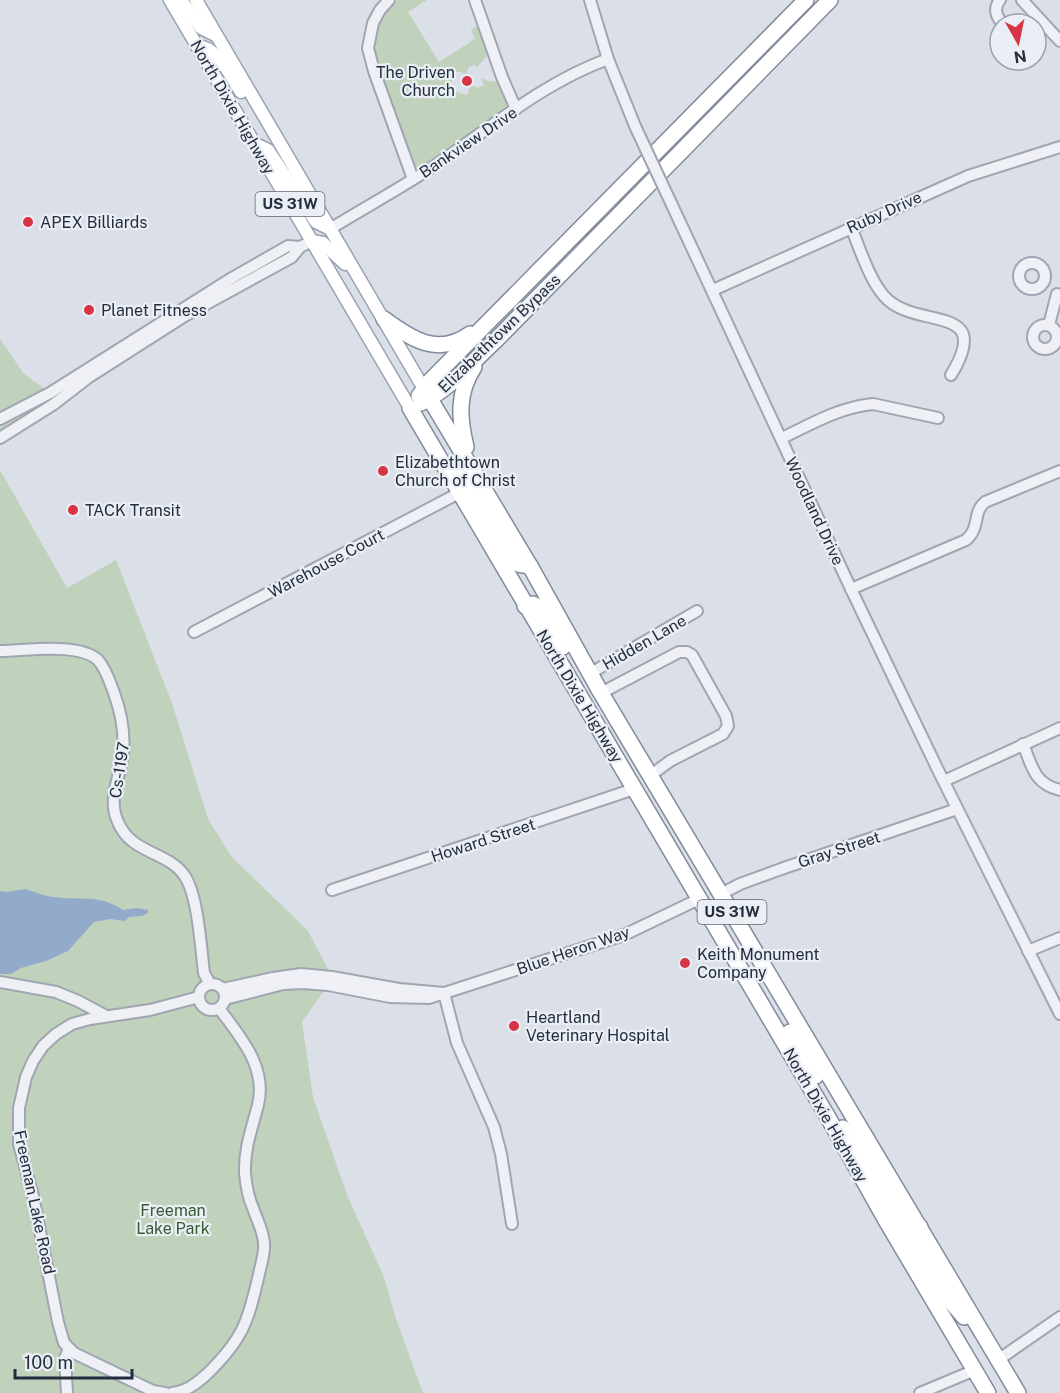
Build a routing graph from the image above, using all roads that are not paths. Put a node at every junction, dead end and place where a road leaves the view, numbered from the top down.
1 (170, 0) edge
2 (182, 0) edge
3 (196, 0) edge
4 (389, 0) edge
5 (475, 0) edge
6 (590, 0) edge
7 (806, 0) edge
8 (830, 0) edge
9 (1022, 0) edge
10 (1033, 12) edge
11 (1048, 28) edge
12 (217, 35) junction
13 (1060, 41) edge
14 (198, 46) junction
15 (608, 59) junction
16 (516, 109) junction
17 (256, 145) junction
18 (1060, 147) edge
19 (288, 157) junction
20 (413, 179) junction
21 (851, 227) junction
22 (330, 229) junction
23 (312, 241) junction
24 (300, 247) junction
25 (1043, 282) dead end
26 (713, 290) junction
27 (1058, 294) edge
28 (382, 317) junction
29 (492, 319) junction
30 (1049, 325) dead end
31 (496, 339) junction
32 (951, 375) dead end
33 (427, 394) junction
34 (410, 408) junction
35 (938, 418) dead end
36 (0, 419) edge
37 (0, 438) edge
38 (782, 438) junction
39 (440, 462) junction
40 (469, 462) junction
41 (1060, 471) edge
42 (459, 494) junction
43 (530, 566) junction
44 (851, 589) junction
45 (525, 606) junction
46 (697, 611) dead end
47 (194, 632) dead end
48 (0, 651) edge
49 (591, 673) junction
50 (576, 688) junction
51 (602, 693) junction
52 (619, 723) junction
53 (1060, 728) edge
54 (1023, 744) junction
55 (651, 775) junction
56 (944, 781) junction
57 (634, 789) junction
58 (1060, 790) edge
59 (957, 808) junction
60 (332, 890) dead end
61 (721, 894) junction
62 (699, 899) junction
63 (1060, 938) edge
64 (1028, 951) junction
65 (0, 982) edge
66 (210, 984) junction
67 (444, 993) junction
68 (199, 997) junction
69 (223, 998) junction
70 (1060, 1014) edge
71 (106, 1017) junction
72 (811, 1089) junction
73 (853, 1118) junction
74 (887, 1222) junction
75 (512, 1224) dead end
76 (920, 1227) junction
77 (1060, 1317) edge
78 (987, 1341) junction
79 (69, 1349) junction
80 (998, 1360) junction
81 (975, 1370) junction
82 (67, 1393) edge
83 (165, 1393) edge
84 (172, 1393) edge
85 (921, 1393) edge
86 (988, 1393) edge
87 (1018, 1393) edge

1 - 14 main road, North Dixie Highway / US 31W
2 - 12 main road
3 - 12 main road, North Dixie Highway / US 31W
4 - 20 street
5 - 16 street
6 - 15 street, Woodland Drive
7 - 29 highway, Elizabethtown Bypass
8 - 31 highway, Elizabethtown Bypass
9 - 10 street
11 - 13 street
12 - 19 main road, North Dixie Highway / US 31W
14 - 17 main road, North Dixie Highway / US 31W
14 - 19 main road
15 - 16 street, Bankview Drive
15 - 26 street, Woodland Drive, bridge
16 - 20 street, Bankview Drive
17 - 22 main road
17 - 23 main road, North Dixie Highway / US 31W
18 - 21 street, Ruby Drive
19 - 22 main road, North Dixie Highway / US 31W
20 - 22 street, Bankview Drive
21 - 26 street, Ruby Drive
21 - 32 street
22 - 28 main road, North Dixie Highway / US 31W
23 - 24 street
23 - 28 main road
23 - 34 main road, North Dixie Highway / US 31W
24 - 36 street
24 - 37 street
25 - 27 street
26 - 38 street, Woodland Drive
27 - 30 street
28 - 29 highway
28 - 33 main road, North Dixie Highway / US 31W
29 - 33 highway, Elizabethtown Bypass
31 - 33 highway, Elizabethtown Bypass
31 - 40 highway
33 - 34 highway, Elizabethtown Bypass
33 - 40 highway, US 31W
34 - 39 highway, North Dixie Highway / US 31W
35 - 38 street
38 - 44 street, Woodland Drive
39 - 42 highway, North Dixie Highway / US 31W
39 - 43 highway
40 - 43 highway, North Dixie Highway / US 31W
41 - 44 street
42 - 45 highway, North Dixie Highway / US 31W
42 - 47 street, Warehouse Court
43 - 49 highway, North Dixie Highway / US 31W
44 - 56 street, Woodland Drive
45 - 50 highway, North Dixie Highway / US 31W
45 - 52 highway
46 - 49 street, Hidden Lane
48 - 66 street, Cs-1197
49 - 51 highway, North Dixie Highway / US 31W
50 - 57 highway, North Dixie Highway / US 31W
50 - 61 highway
51 - 52 highway, North Dixie Highway / US 31W
51 - 55 street
52 - 55 highway, North Dixie Highway / US 31W
53 - 54 street
54 - 56 street
54 - 58 street
55 - 61 highway, North Dixie Highway / US 31W
56 - 59 street, Woodland Drive
57 - 60 street, Howard Street
57 - 62 highway, North Dixie Highway / US 31W
59 - 61 street, Gray Street
59 - 64 street, Woodland Drive
61 - 73 highway, North Dixie Highway / US 31W
62 - 67 street, Blue Heron Way
62 - 72 highway, North Dixie Highway / US 31W
62 - 73 highway
63 - 64 street
64 - 70 street, Woodland Drive
65 - 71 street
66 - 68 street
66 - 69 street
67 - 69 street, Blue Heron Way
67 - 75 street
68 - 69 street
68 - 71 street, Freeman Lake Road
69 - 84 street
71 - 79 street, Freeman Lake Road
72 - 74 highway, North Dixie Highway / US 31W
72 - 76 highway
73 - 76 highway, North Dixie Highway / US 31W
74 - 78 highway
74 - 81 highway, North Dixie Highway / US 31W
76 - 78 highway, North Dixie Highway / US 31W
77 - 80 street
78 - 80 highway, North Dixie Highway / US 31W
79 - 82 street
79 - 83 street
80 - 87 highway, North Dixie Highway / US 31W
81 - 85 street
81 - 86 highway, North Dixie Highway / US 31W

